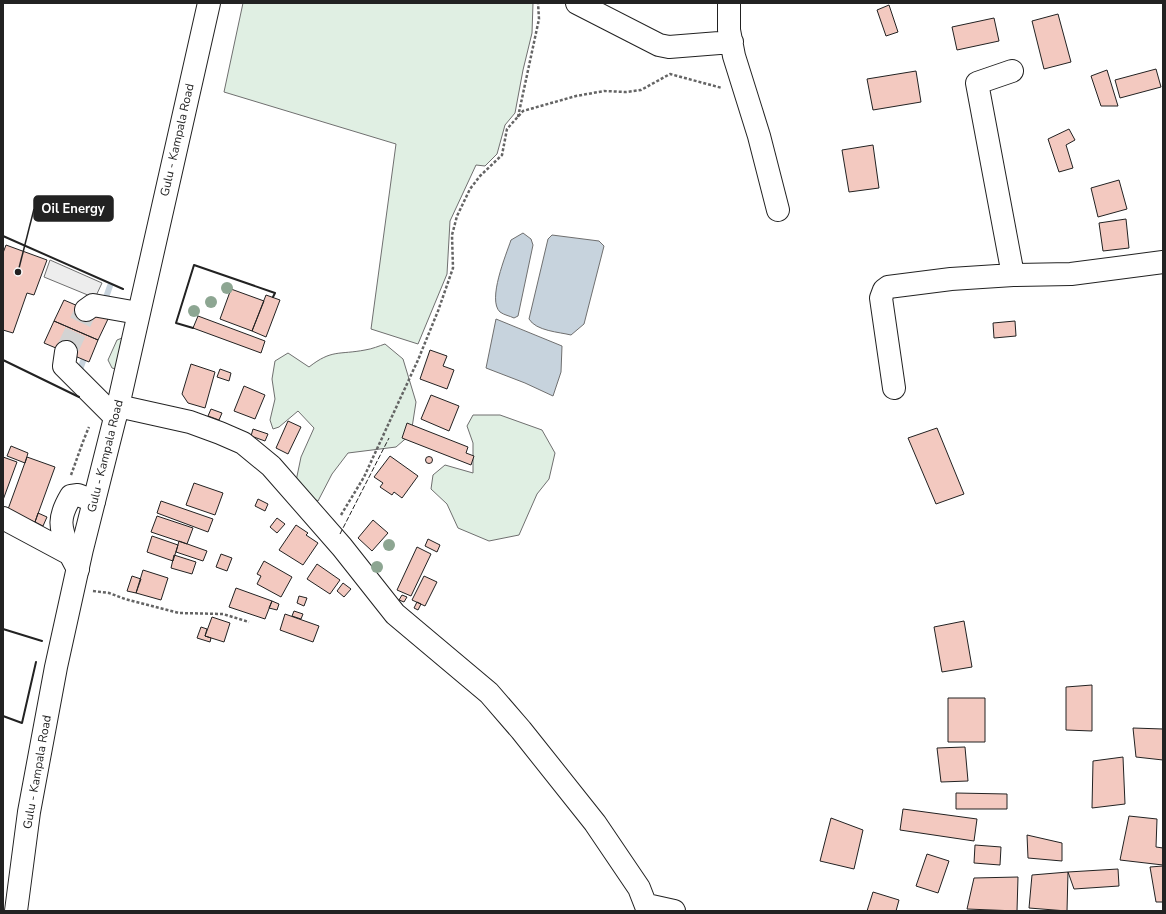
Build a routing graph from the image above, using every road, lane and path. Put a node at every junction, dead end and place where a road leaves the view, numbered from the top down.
1 (209, 3) edge
2 (538, 3) edge
3 (577, 3) edge
4 (729, 3) edge
5 (732, 42) junction
6 (1012, 71) dead end
7 (744, 86) junction
8 (518, 117) junction
9 (778, 210) dead end
10 (1163, 262) edge
11 (1012, 275) junction
12 (86, 310) dead end
13 (138, 313) junction
14 (66, 352) tunnel mouth
15 (894, 388) dead end
16 (116, 411) junction
17 (89, 427) dead end
18 (94, 501) junction
19 (67, 502) junction
20 (3, 518) edge
21 (330, 533) junction
22 (74, 571) junction
23 (249, 622) dead end
24 (648, 908) edge
25 (16, 911) edge
26 (674, 911) edge

1 - 13 street, Gulu - Kampala Road
2 - 8 path
3 - 5 street
4 - 5 street
5 - 7 street
6 - 11 street
7 - 8 path
7 - 9 street
8 - 21 path
10 - 11 street
11 - 15 street
12 - 13 street
13 - 16 street, Gulu - Kampala Road
14 - 16 street
16 - 18 street, Gulu - Kampala Road
16 - 21 street
17 - 19 path
18 - 19 street
18 - 22 street, Gulu - Kampala Road
19 - 22 street
20 - 22 street
21 - 24 street
22 - 23 path
22 - 25 street, Gulu - Kampala Road
24 - 26 street

